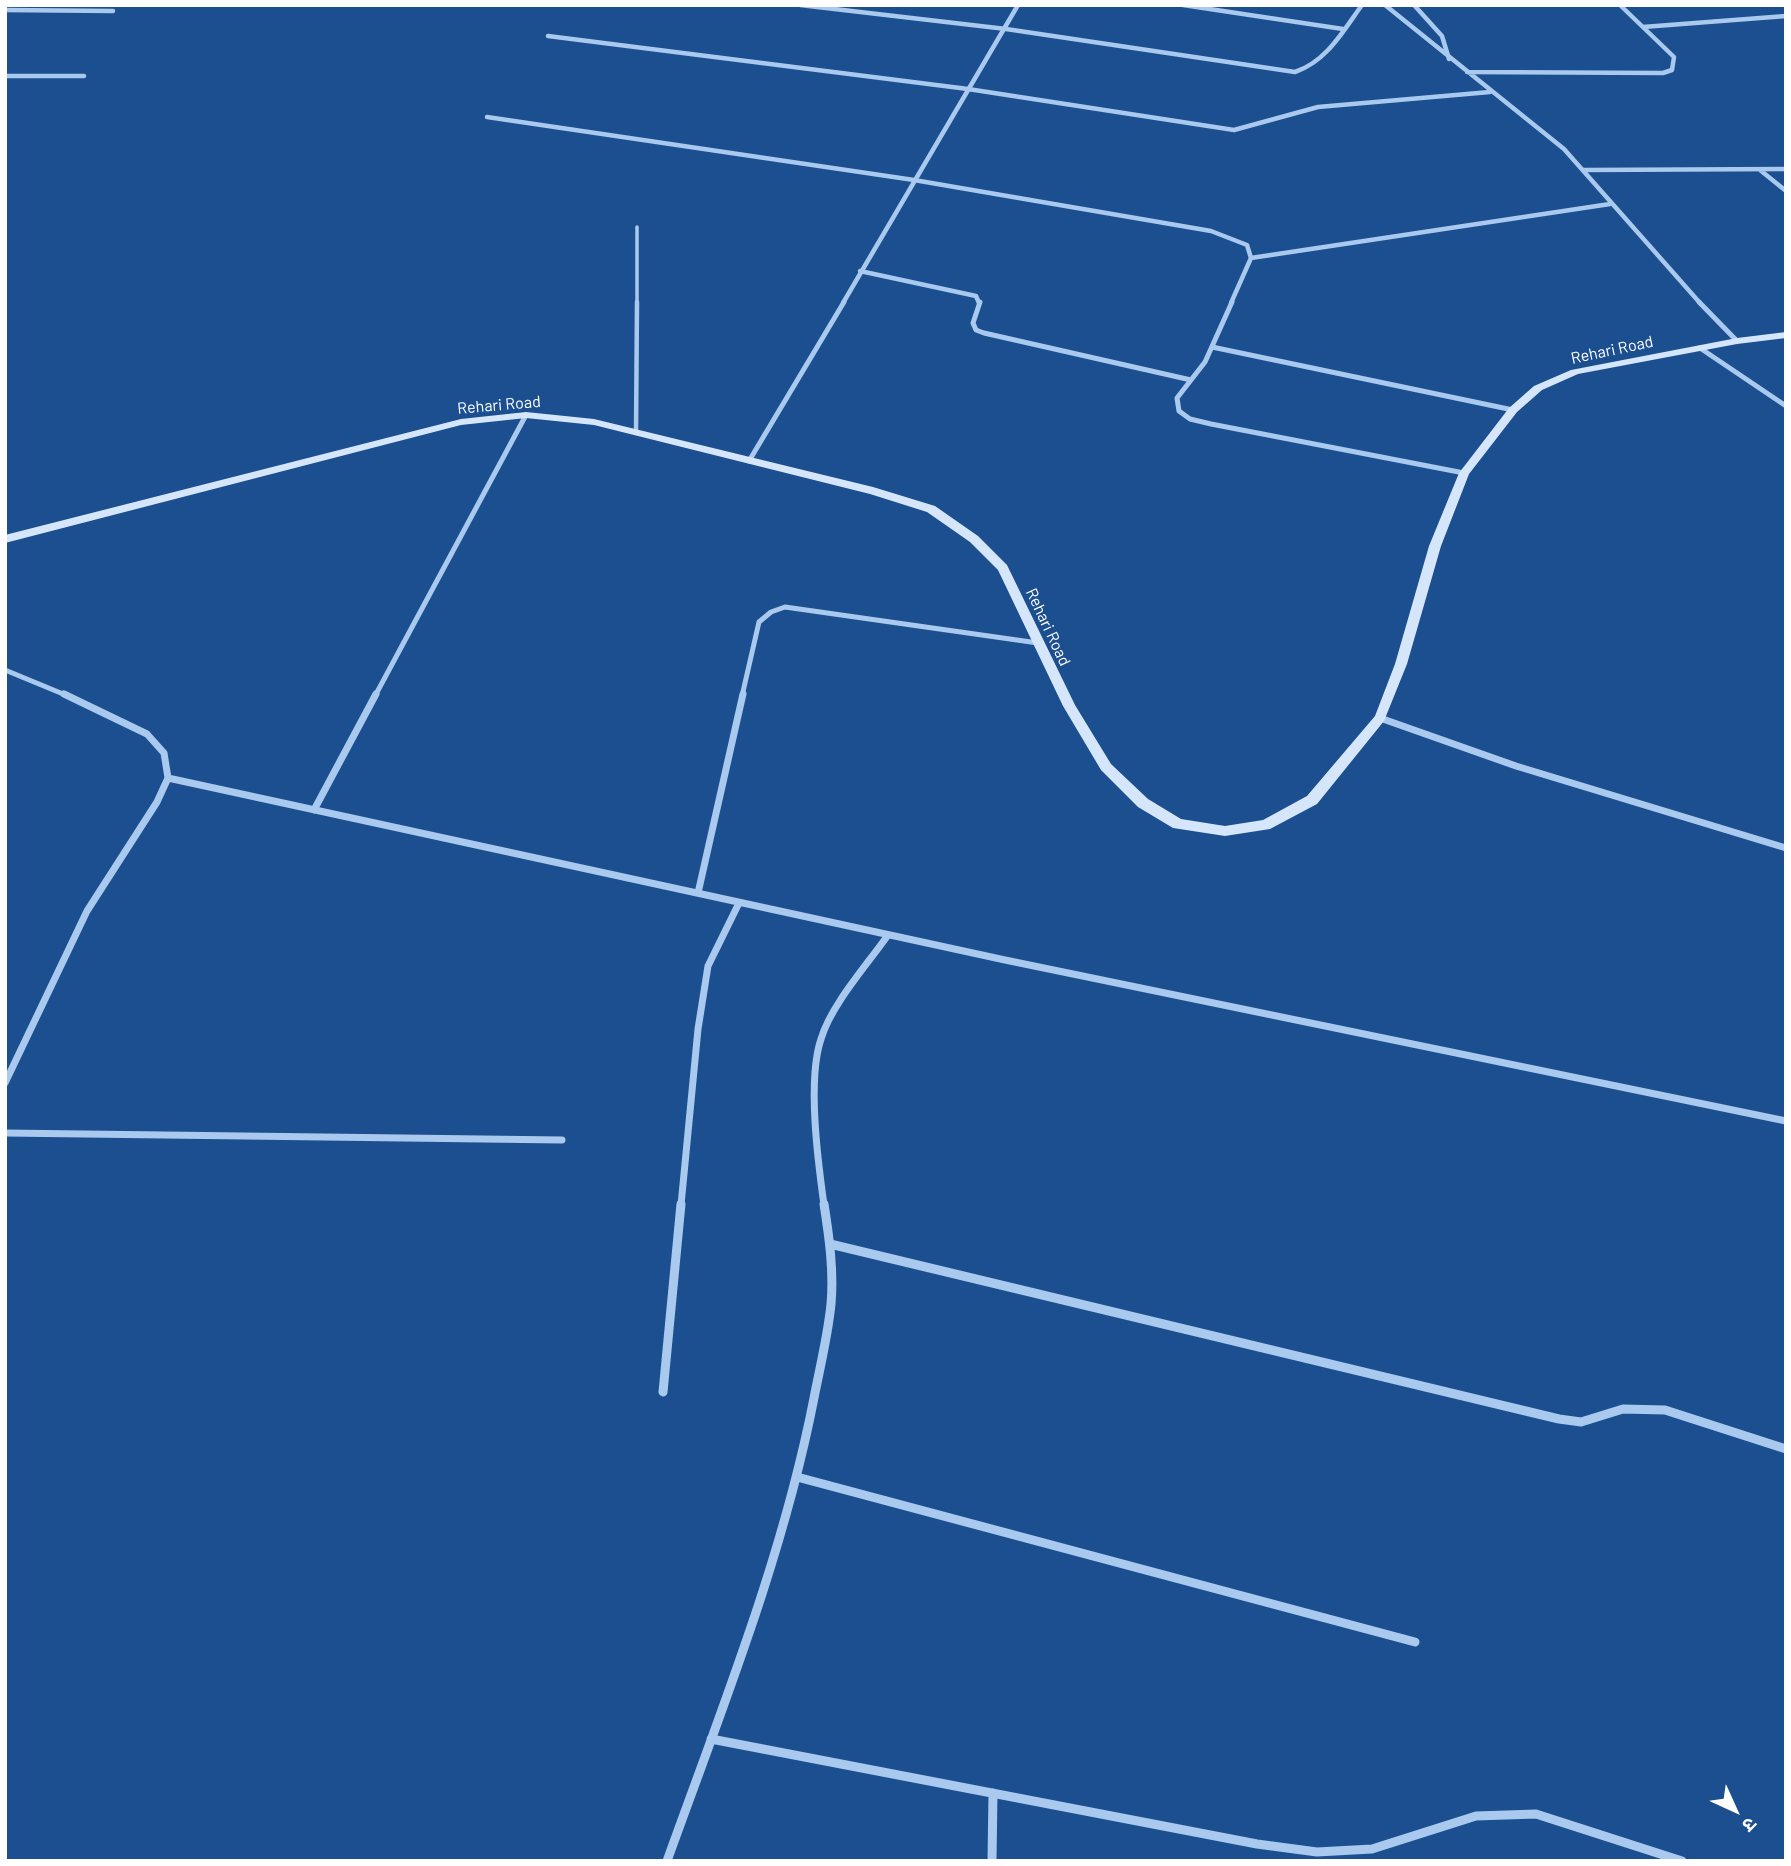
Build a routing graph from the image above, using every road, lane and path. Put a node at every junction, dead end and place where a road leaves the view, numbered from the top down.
1 (800, 5) edge
2 (1018, 5) edge
3 (1184, 5) edge
4 (1362, 5) edge
5 (1385, 5) edge
6 (1414, 5) edge
7 (1620, 5) edge
8 (5, 10) edge
9 (113, 11) dead end
10 (1786, 16) edge
11 (1643, 27) junction
12 (1006, 29) junction
13 (1343, 29) junction
14 (548, 36) dead end
15 (1449, 59) junction
16 (1466, 72) junction
17 (5, 76) edge
18 (83, 76) dead end
19 (968, 89) junction
20 (1490, 92) junction
21 (488, 117) dead end
22 (1786, 169) edge
23 (1584, 170) junction
24 (1760, 170) junction
25 (914, 180) junction
26 (1786, 191) edge
27 (1610, 204) junction
28 (636, 227) dead end
29 (1251, 258) junction
30 (860, 271) junction
31 (1786, 335) edge
32 (1737, 341) junction
33 (1212, 347) junction
34 (1700, 348) junction
35 (1191, 380) junction
36 (1786, 406) edge
37 (1513, 410) junction
38 (526, 415) junction
39 (636, 433) junction
40 (749, 461) junction
41 (1464, 473) junction
42 (5, 539) edge
43 (1038, 643) junction
44 (5, 670) edge
45 (1380, 718) junction
46 (168, 778) junction
47 (314, 810) junction
48 (1786, 848) edge
49 (698, 893) junction
50 (738, 903) junction
51 (888, 935) junction
52 (5, 1083) edge
53 (1786, 1121) edge
54 (5, 1133) edge
55 (562, 1140) dead end
56 (830, 1244) junction
57 (663, 1392) dead end
58 (1786, 1449) edge
59 (797, 1477) junction
60 (1415, 1642) dead end
61 (711, 1739) junction
62 (993, 1793) junction
63 (667, 1861) edge
64 (992, 1861) edge
65 (1682, 1861) edge

1 - 12 street
2 - 12 street
3 - 13 street
4 - 13 street
5 - 15 street
6 - 15 street
7 - 11 street
8 - 9 street
10 - 11 street
11 - 16 street
12 - 13 street
12 - 19 street
14 - 19 street
15 - 16 street
16 - 20 street
17 - 18 street
19 - 20 street
19 - 25 street
20 - 23 street
21 - 25 street
22 - 24 street
23 - 24 street
23 - 27 street
24 - 26 street
25 - 29 street
25 - 30 street
27 - 29 street
27 - 32 street
28 - 39 lane
29 - 33 street
30 - 35 street
30 - 40 street
31 - 32 main road, Rehari Road
32 - 34 main road, Rehari Road
33 - 35 street
33 - 37 street
34 - 36 street
34 - 37 main road, Rehari Road
35 - 41 street
37 - 41 main road, Rehari Road
38 - 39 main road, Rehari Road
38 - 42 main road, Rehari Road
38 - 47 street
39 - 40 main road, Rehari Road
40 - 43 main road, Rehari Road
41 - 45 main road, Rehari Road
43 - 45 main road, Rehari Road
43 - 49 street
44 - 46 street
45 - 48 street
46 - 47 street
46 - 52 street
47 - 49 street
49 - 50 street
50 - 51 street
50 - 57 street
51 - 53 street
51 - 56 street
54 - 55 street
56 - 58 street
56 - 59 street
59 - 60 street
59 - 61 street
61 - 62 street
61 - 63 street
62 - 64 street
62 - 65 street

